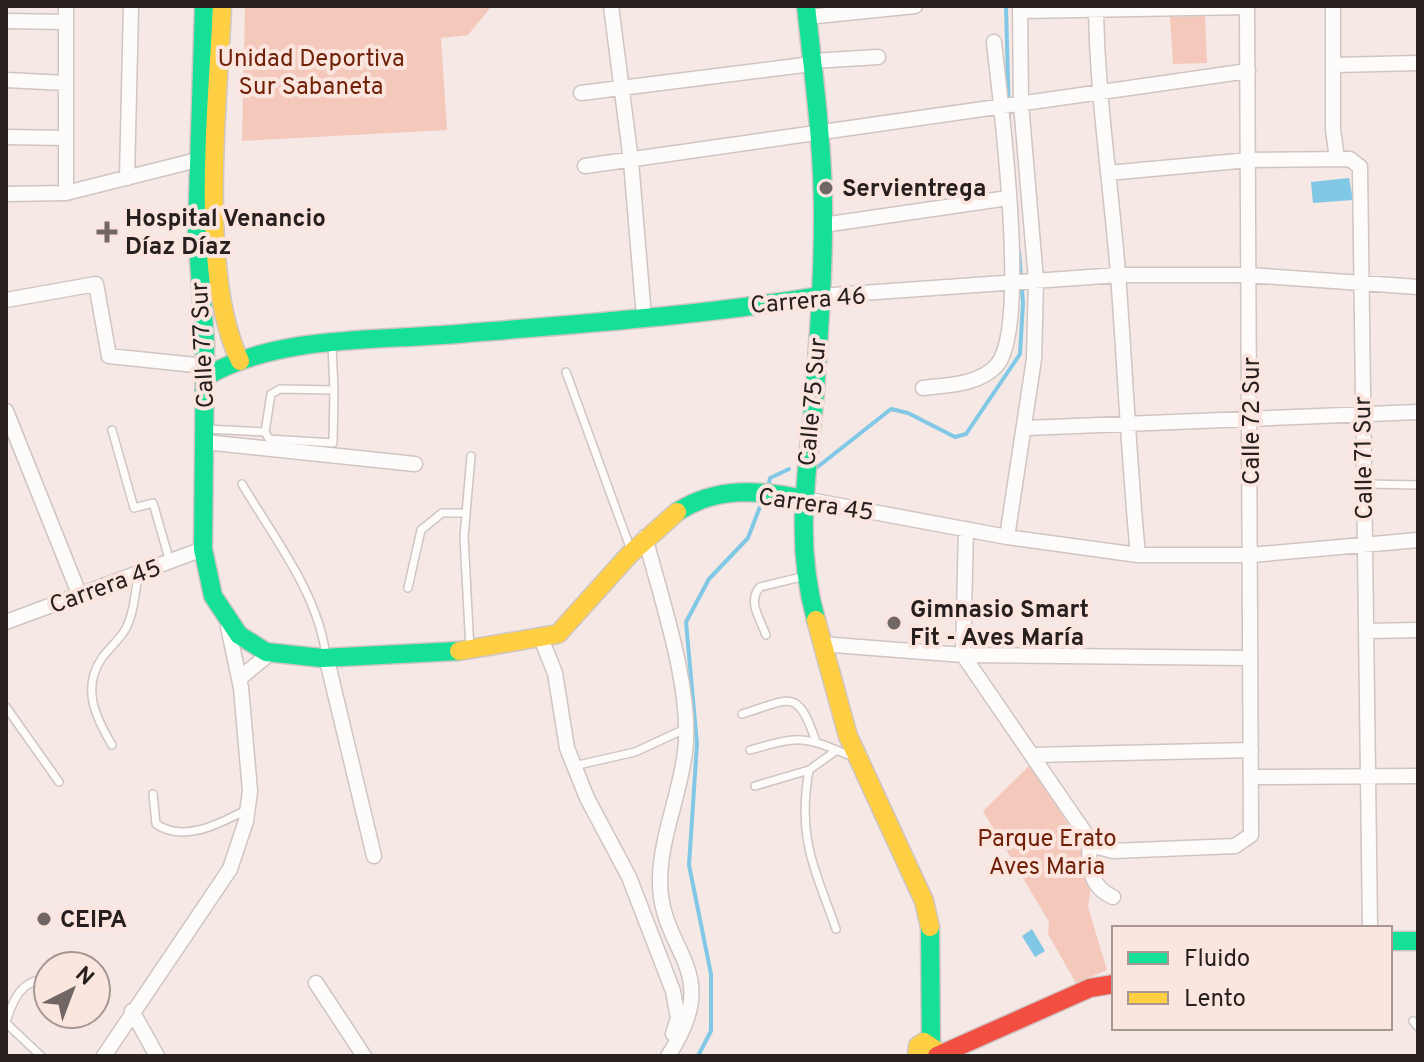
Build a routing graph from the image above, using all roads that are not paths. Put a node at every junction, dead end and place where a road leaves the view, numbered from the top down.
1 (66, 6) edge
2 (131, 6) edge
3 (204, 6) edge
4 (222, 6) edge
5 (611, 6) edge
6 (915, 6) edge
7 (1247, 6) edge
8 (1333, 6) edge
9 (1021, 8) edge
10 (1096, 8) edge
11 (1168, 8) edge
12 (807, 11) edge
13 (6, 21) edge
14 (66, 22) junction
15 (994, 42) dead end
16 (878, 57) dead end
17 (812, 63) junction
18 (1418, 63) edge
19 (1335, 65) junction
20 (1248, 71) junction
21 (6, 80) edge
22 (66, 83) junction
23 (622, 87) junction
24 (581, 93) dead end
25 (1098, 94) junction
26 (1011, 105) junction
27 (820, 135) junction
28 (6, 137) edge
29 (66, 138) junction
30 (1337, 158) junction
31 (201, 159) junction
32 (1249, 160) junction
33 (631, 161) junction
34 (585, 166) dead end
35 (1108, 173) junction
36 (127, 178) junction
37 (66, 193) junction
38 (6, 194) edge
39 (1008, 198) junction
40 (823, 225) junction
41 (1118, 275) junction
42 (1249, 275) junction
43 (1023, 281) junction
44 (1360, 281) junction
45 (1418, 287) edge
46 (820, 296) junction
47 (6, 300) edge
48 (644, 317) junction
49 (227, 339) junction
50 (205, 343) junction
51 (332, 346) junction
52 (240, 361) junction
53 (205, 371) junction
54 (566, 372) dead end
55 (923, 388) dead end
56 (334, 390) junction
57 (6, 411) edge
58 (1418, 412) edge
59 (1362, 414) junction
60 (1251, 420) junction
61 (1126, 425) junction
62 (1026, 428) junction
63 (112, 430) dead end
64 (265, 432) junction
65 (205, 436) junction
66 (471, 456) dead end
67 (415, 464) dead end
68 (242, 484) dead end
69 (1363, 484) junction
70 (1418, 485) edge
71 (804, 499) junction
72 (466, 513) junction
73 (966, 529) junction
74 (645, 537) junction
75 (1007, 537) junction
76 (1418, 540) edge
77 (1364, 545) junction
78 (203, 549) junction
79 (632, 553) junction
80 (1138, 555) junction
81 (1251, 555) junction
82 (170, 563) junction
83 (138, 576) junction
84 (804, 576) junction
85 (408, 588) dead end
86 (80, 596) junction
87 (6, 622) edge
88 (228, 627) junction
89 (1418, 630) edge
90 (1366, 631) junction
91 (766, 635) dead end
92 (542, 641) junction
93 (821, 644) junction
94 (470, 652) junction
95 (269, 654) junction
96 (963, 655) junction
97 (326, 656) junction
98 (1247, 658) junction
99 (240, 678) junction
100 (6, 707) edge
101 (742, 714) dead end
102 (687, 728) junction
103 (815, 739) junction
104 (112, 745) dead end
105 (750, 750) dead end
106 (837, 750) junction
107 (1251, 750) junction
108 (1032, 755) junction
109 (858, 759) junction
110 (574, 766) junction
111 (809, 770) junction
112 (1368, 776) junction
113 (1418, 776) edge
114 (1252, 777) junction
115 (59, 782) dead end
116 (755, 786) dead end
117 (153, 794) dead end
118 (248, 809) junction
119 (1094, 845) junction
120 (374, 856) dead end
121 (1113, 897) dead end
122 (1370, 926) edge
123 (836, 929) dead end
124 (1392, 941) edge
125 (1418, 941) edge
126 (32, 982) edge
127 (316, 983) dead end
128 (1112, 984) edge
129 (132, 1011) junction
130 (929, 1019) junction
131 (6, 1023) edge
132 (957, 1045) junction
133 (926, 1052) edge
134 (41, 1056) edge
135 (104, 1056) edge
136 (157, 1056) edge
137 (364, 1056) edge
138 (659, 1056) edge
139 (668, 1056) edge

1 - 14 street
2 - 36 street
3 - 31 street, Calle 77 Sur
4 - 49 street, Calle 77 Sur
5 - 23 street
6 - 12 street
7 - 11 street
7 - 20 street, Calle 72 Sur
8 - 19 street
9 - 10 street
9 - 26 street
10 - 11 street
10 - 25 street
12 - 17 street, Calle 75 Sur
13 - 14 street
14 - 22 street
15 - 26 street
16 - 17 street
17 - 23 street
17 - 27 street, Calle 75 Sur
18 - 19 street
19 - 30 street
20 - 25 street
20 - 32 street, Calle 72 Sur
21 - 22 street
22 - 29 street
23 - 24 street
23 - 33 street
25 - 26 street
25 - 35 street
26 - 27 street
26 - 39 street
26 - 43 street
27 - 33 street
27 - 40 street, Calle 75 Sur
28 - 29 street
29 - 37 street
30 - 32 street
30 - 44 street, Calle 71 Sur
31 - 36 street
31 - 50 street, Calle 77 Sur
32 - 35 street
32 - 42 street, Calle 72 Sur
33 - 34 street
33 - 48 street
35 - 41 street
36 - 37 street
37 - 38 street
39 - 40 street
39 - 43 street
40 - 46 street, Calle 75 Sur
41 - 42 street, Carrera 46
41 - 43 street, Carrera 46
41 - 61 street
42 - 44 street, Carrera 46
42 - 60 street, Calle 72 Sur
43 - 46 street, Carrera 46
43 - 55 street
43 - 62 street
44 - 45 street, Carrera 46
44 - 59 street, Calle 71 Sur
46 - 48 street, Carrera 46
46 - 71 street, Calle 75 Sur
47 - 53 street
48 - 51 street, Carrera 46
49 - 50 street
49 - 52 street, Calle 77 Sur
50 - 53 street, Calle 77 Sur
51 - 52 street, Carrera 46
51 - 56 lane
52 - 53 street, Carrera 46
53 - 65 street, Calle 77 Sur
54 - 79 lane
56 - 64 lane
56 - 64 lane
57 - 86 street
58 - 59 street
59 - 60 street
59 - 69 street, Calle 71 Sur
60 - 61 street
60 - 81 street, Calle 72 Sur
61 - 62 street
61 - 80 street
62 - 75 street
63 - 82 lane
64 - 65 lane
65 - 67 street
65 - 78 street, Calle 77 Sur
66 - 72 lane
68 - 97 lane
69 - 70 lane
69 - 77 street, Calle 71 Sur
71 - 73 street, Carrera 45
71 - 74 street, Carrera 45
71 - 84 street, Calle 75 Sur
72 - 85 lane
72 - 94 lane
73 - 75 street, Carrera 45
73 - 96 street
74 - 79 street, Carrera 45
74 - 102 street
75 - 80 street, Carrera 45
76 - 77 street, Carrera 45
77 - 81 street, Carrera 45
77 - 90 street, Calle 71 Sur
78 - 82 street, Carrera 45
78 - 88 street, Calle 77 Sur
79 - 92 street, Carrera 45
80 - 81 street, Carrera 45
81 - 98 street, Calle 72 Sur
82 - 83 street, Carrera 45
83 - 86 street, Carrera 45
83 - 104 lane
84 - 91 lane
84 - 93 street, Calle 75 Sur
86 - 87 street, Carrera 45
88 - 95 street
88 - 99 street, Calle 77 Sur
89 - 90 street
90 - 112 street, Calle 71 Sur
92 - 94 street, Carrera 45
92 - 110 street
93 - 96 street
93 - 109 street, Calle 75 Sur
94 - 97 street, Carrera 45
95 - 97 street, Carrera 45
95 - 99 street
96 - 98 street
96 - 108 street
97 - 120 street
98 - 107 street, Calle 72 Sur
99 - 118 street, Calle 77 Sur
100 - 115 lane
101 - 103 lane
102 - 110 lane
102 - 139 street
103 - 105 lane
103 - 106 lane
106 - 109 lane
106 - 111 lane
107 - 108 street
107 - 114 street, Calle 72 Sur
108 - 119 street
109 - 130 street, Calle 75 Sur
110 - 138 street
111 - 116 lane
111 - 123 lane
112 - 113 street
112 - 114 street
112 - 122 street, Calle 71 Sur
114 - 119 street, Calle 72 Sur
117 - 118 lane
118 - 129 street, Calle 77 Sur
119 - 121 street
124 - 125 street
126 - 131 lane
127 - 137 street
128 - 132 street
129 - 135 street, Calle 77 Sur
129 - 136 street
130 - 132 street
130 - 133 street, Calle 75 Sur
131 - 134 lane
132 - 133 street

